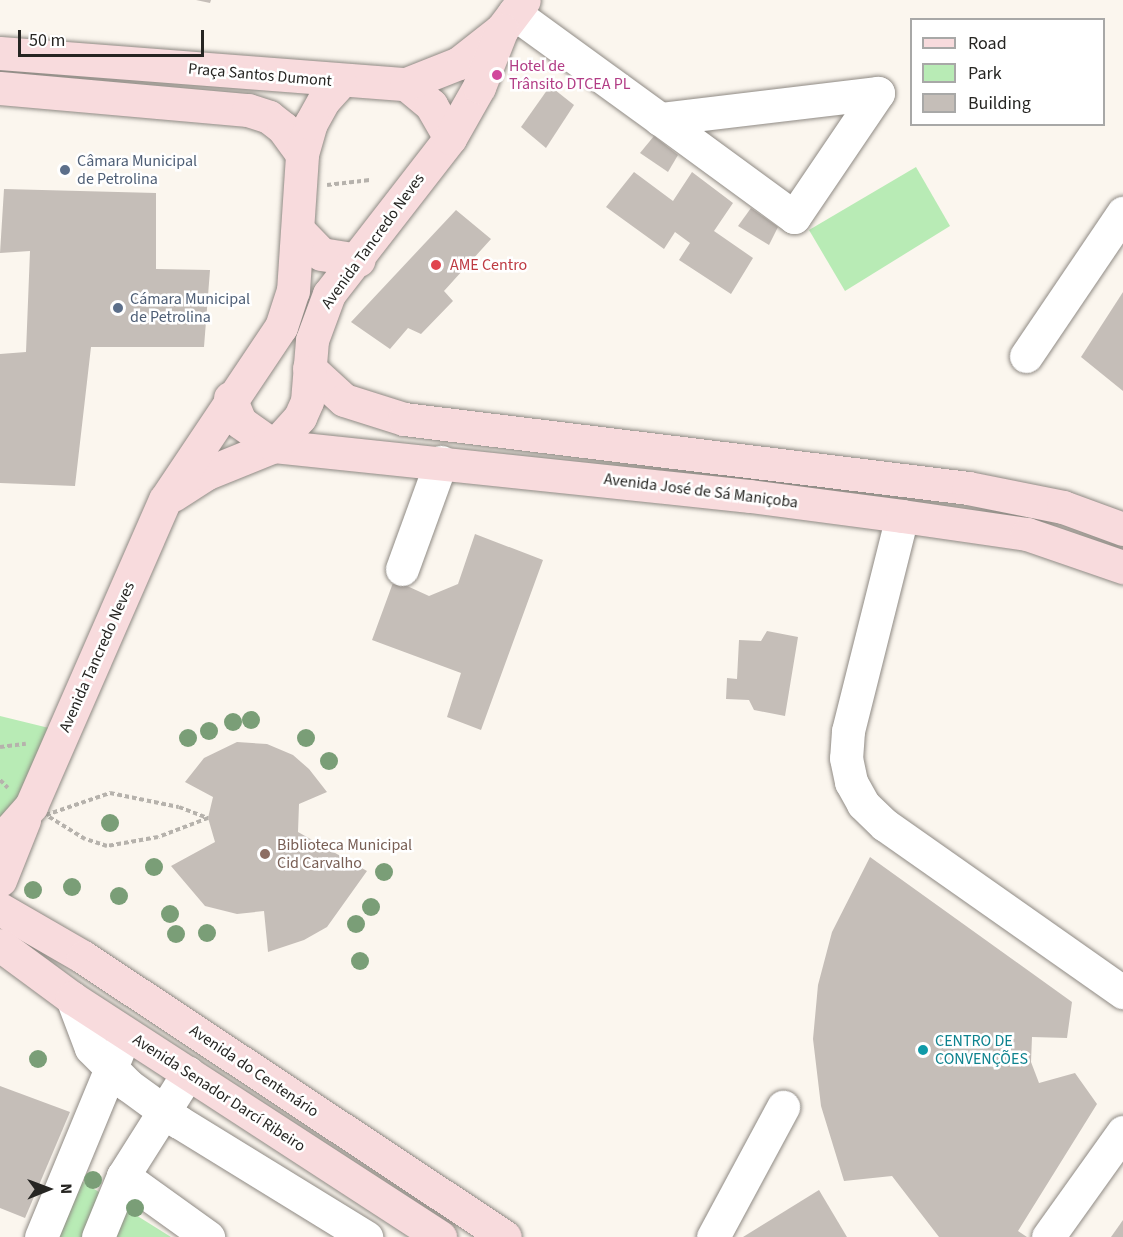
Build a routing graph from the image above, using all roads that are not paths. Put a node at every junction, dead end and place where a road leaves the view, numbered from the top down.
1 (513, 14) edge
2 (0, 53) edge
3 (340, 82) junction
4 (406, 84) junction
5 (0, 88) edge
6 (660, 119) junction
7 (450, 138) junction
8 (302, 154) junction
9 (1123, 213) edge
10 (300, 232) junction
11 (359, 260) junction
12 (1026, 356) dead end
13 (309, 368) junction
14 (230, 398) junction
15 (274, 446) junction
16 (441, 462) junction
17 (165, 500) junction
18 (902, 516) junction
19 (1123, 529) edge
20 (1123, 567) edge
21 (402, 569) dead end
22 (27, 813) junction
23 (0, 841) edge
24 (0, 880) edge
25 (0, 909) edge
26 (0, 945) edge
27 (1123, 992) edge
28 (72, 998) junction
29 (128, 1034) junction
30 (109, 1069) junction
31 (188, 1073) junction
32 (783, 1107) dead end
33 (165, 1112) junction
34 (1123, 1132) edge
35 (123, 1176) junction
36 (41, 1237) edge
37 (98, 1237) edge
38 (208, 1237) edge
39 (366, 1237) edge
40 (440, 1237) edge
41 (505, 1237) edge
42 (713, 1237) edge
43 (1048, 1237) edge

1 - 4 main road
1 - 6 street
1 - 7 main road, Avenida Tancredo Neves
2 - 3 main road, Praça Santos Dumont
3 - 4 main road, Praça Santos Dumont
3 - 8 main road, Avenida Tancredo Neves
4 - 7 main road
5 - 8 main road, Praça Santos Dumont
6 - 6 street
7 - 11 main road, Avenida Tancredo Neves
8 - 10 main road, Avenida Tancredo Neves
9 - 12 street
10 - 11 main road
10 - 14 main road, Avenida Tancredo Neves
11 - 13 main road, Avenida Tancredo Neves
13 - 15 main road, Avenida Tancredo Neves
13 - 19 main road
14 - 15 main road
14 - 17 main road, Avenida Tancredo Neves
15 - 16 main road, Avenida José de Sá Maniçoba
15 - 17 main road, Avenida Tancredo Neves
16 - 18 main road, Avenida José de Sá Maniçoba
16 - 21 street
17 - 22 main road, Avenida Tancredo Neves
18 - 20 main road, Avenida José de Sá Maniçoba
18 - 27 street
22 - 23 main road, Avenida Tancredo Neves
22 - 24 main road, Avenida Tancredo Neves
25 - 41 main road, Avenida do Centenário
26 - 28 main road, Avenida Senador Darcí Ribeiro
28 - 29 main road, Avenida Senador Darcí Ribeiro
28 - 30 street
29 - 30 street
29 - 31 main road, Avenida Senador Darcí Ribeiro
30 - 33 street
30 - 36 street
31 - 33 street
31 - 40 main road, Avenida Senador Darcí Ribeiro
32 - 42 street
33 - 35 street
33 - 39 street
34 - 43 street
35 - 37 street
35 - 38 street

